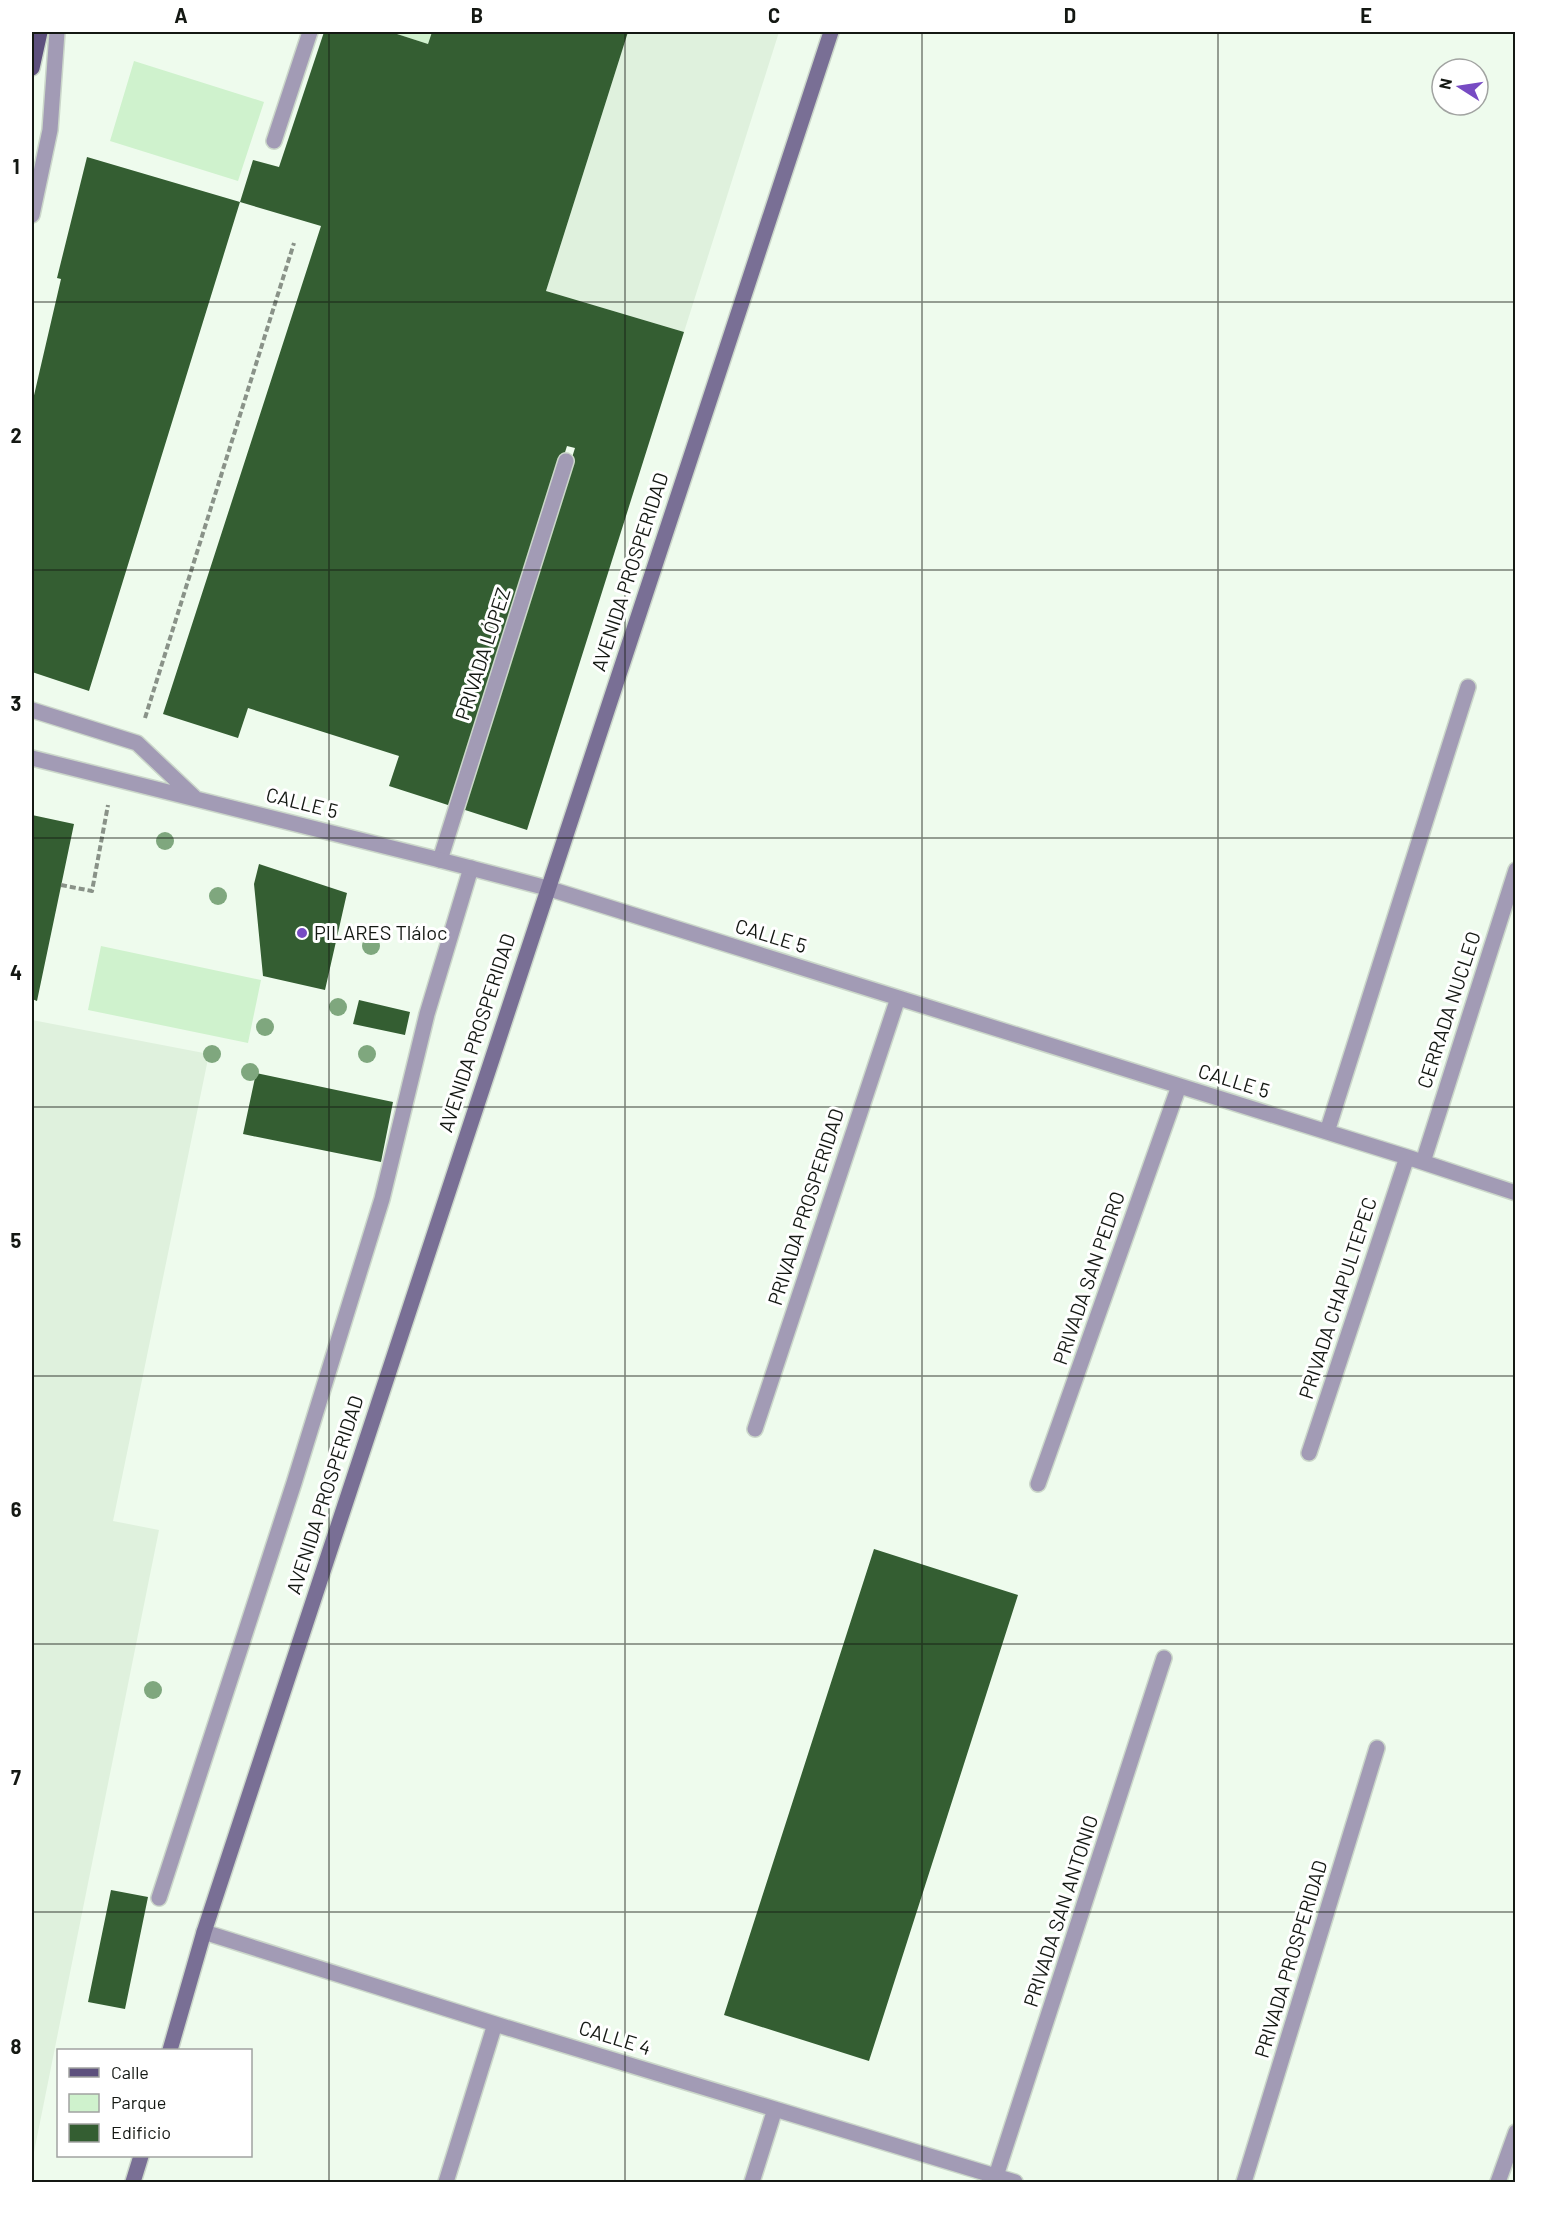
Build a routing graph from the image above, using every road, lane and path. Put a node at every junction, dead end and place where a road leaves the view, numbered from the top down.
1 (40, 32) edge
2 (57, 32) edge
3 (310, 32) edge
4 (831, 32) edge
5 (32, 68) edge
6 (274, 141) dead end
7 (32, 215) edge
8 (294, 243) dead end
9 (566, 461) dead end
10 (1468, 687) dead end
11 (32, 710) edge
12 (136, 743) junction
13 (32, 758) edge
14 (114, 778) junction
15 (196, 799) junction
16 (440, 860) junction
17 (471, 868) junction
18 (1515, 870) edge
19 (62, 885) dead end
20 (547, 888) junction
21 (898, 998) junction
22 (1179, 1086) junction
23 (1327, 1132) junction
24 (1407, 1157) junction
25 (1422, 1162) junction
26 (1515, 1193) edge
27 (755, 1429) dead end
28 (1309, 1453) dead end
29 (1038, 1484) dead end
30 (1164, 1658) dead end
31 (1377, 1748) dead end
32 (159, 1898) dead end
33 (204, 1932) junction
34 (495, 2024) junction
35 (170, 2049) edge
36 (776, 2109) junction
37 (1515, 2132) edge
38 (141, 2157) edge
39 (996, 2176) junction
40 (133, 2182) edge
41 (446, 2182) edge
42 (752, 2182) edge
43 (1015, 2182) edge
44 (1245, 2182) edge
45 (1498, 2182) edge

1 - 5 main road
2 - 7 street
3 - 6 street
4 - 20 street, AVENIDA PROSPERIDAD
8 - 12 path
9 - 16 street, PRIVADA LÓPEZ
10 - 23 street
11 - 12 street, CALLE 5
12 - 15 street, CALLE 5
13 - 14 street, CALLE 5
14 - 15 street, CALLE 5
14 - 19 path
15 - 16 street, CALLE 5
16 - 17 street, CALLE 5
17 - 20 street, CALLE 5
17 - 32 street
18 - 25 street, CERRADA NUCLEO
20 - 21 street, CALLE 5
20 - 33 street, AVENIDA PROSPERIDAD
21 - 22 street, CALLE 5
21 - 27 street, PRIVADA PROSPERIDAD
22 - 23 street, CALLE 5
22 - 29 street, PRIVADA SAN PEDRO
23 - 24 street, CALLE 5
24 - 25 street, CALLE 5
24 - 28 street, PRIVADA CHAPULTEPEC
25 - 26 street, CALLE 5
30 - 39 street, PRIVADA SAN ANTONIO
31 - 44 street, PRIVADA PROSPERIDAD
33 - 34 street, CALLE 4
33 - 35 street, AVENIDA PROSPERIDAD
34 - 36 street, CALLE 4
34 - 41 street
36 - 39 street, CALLE 4
36 - 42 street
37 - 45 street
38 - 40 street
39 - 43 street, CALLE 4

